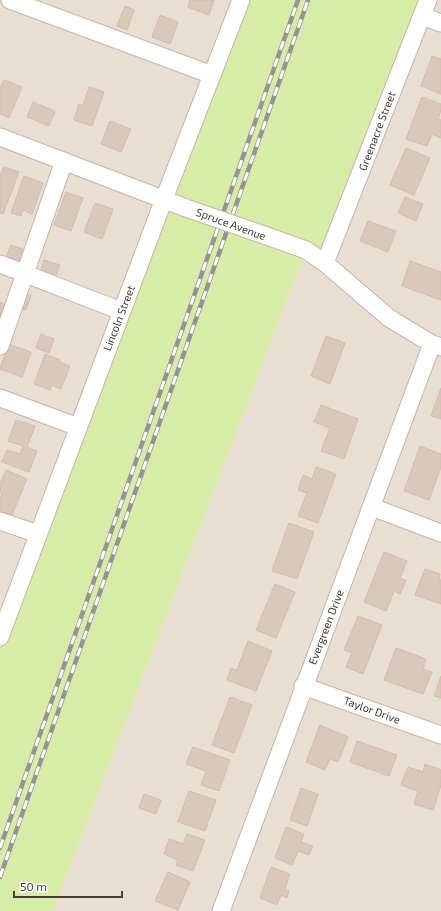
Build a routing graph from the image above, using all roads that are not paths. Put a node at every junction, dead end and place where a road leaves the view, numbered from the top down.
1 (10, 0) edge
2 (241, 0) edge
3 (428, 0) edge
4 (422, 16) junction
5 (441, 23) edge
6 (212, 75) junction
7 (0, 137) edge
8 (64, 161) junction
9 (164, 199) junction
10 (325, 262) junction
11 (0, 264) edge
12 (25, 273) junction
13 (121, 312) junction
14 (0, 346) edge
15 (436, 346) edge
16 (0, 398) edge
17 (78, 427) junction
18 (372, 507) junction
19 (0, 521) edge
20 (441, 533) edge
21 (38, 534) junction
22 (0, 637) edge
23 (303, 686) junction
24 (441, 735) edge
25 (221, 911) edge

1 - 6 street
2 - 6 street, Lincoln Street
3 - 4 street, Greenacre Street
4 - 5 street
4 - 10 street, Greenacre Street
6 - 9 street, Lincoln Street
7 - 8 street, Spruce Avenue
8 - 9 street, Spruce Avenue
8 - 12 street
9 - 10 street, Spruce Avenue, bridge
9 - 13 street, Lincoln Street
10 - 15 street, Spruce Avenue
11 - 12 street
12 - 13 street
12 - 14 street
13 - 17 street, Lincoln Street
15 - 18 street, Evergreen Drive
16 - 17 street
17 - 21 street, Lincoln Street
18 - 20 street
18 - 23 street, Evergreen Drive
19 - 21 street
21 - 22 street, Lincoln Street
23 - 24 street, Taylor Drive
23 - 25 street, Evergreen Drive

